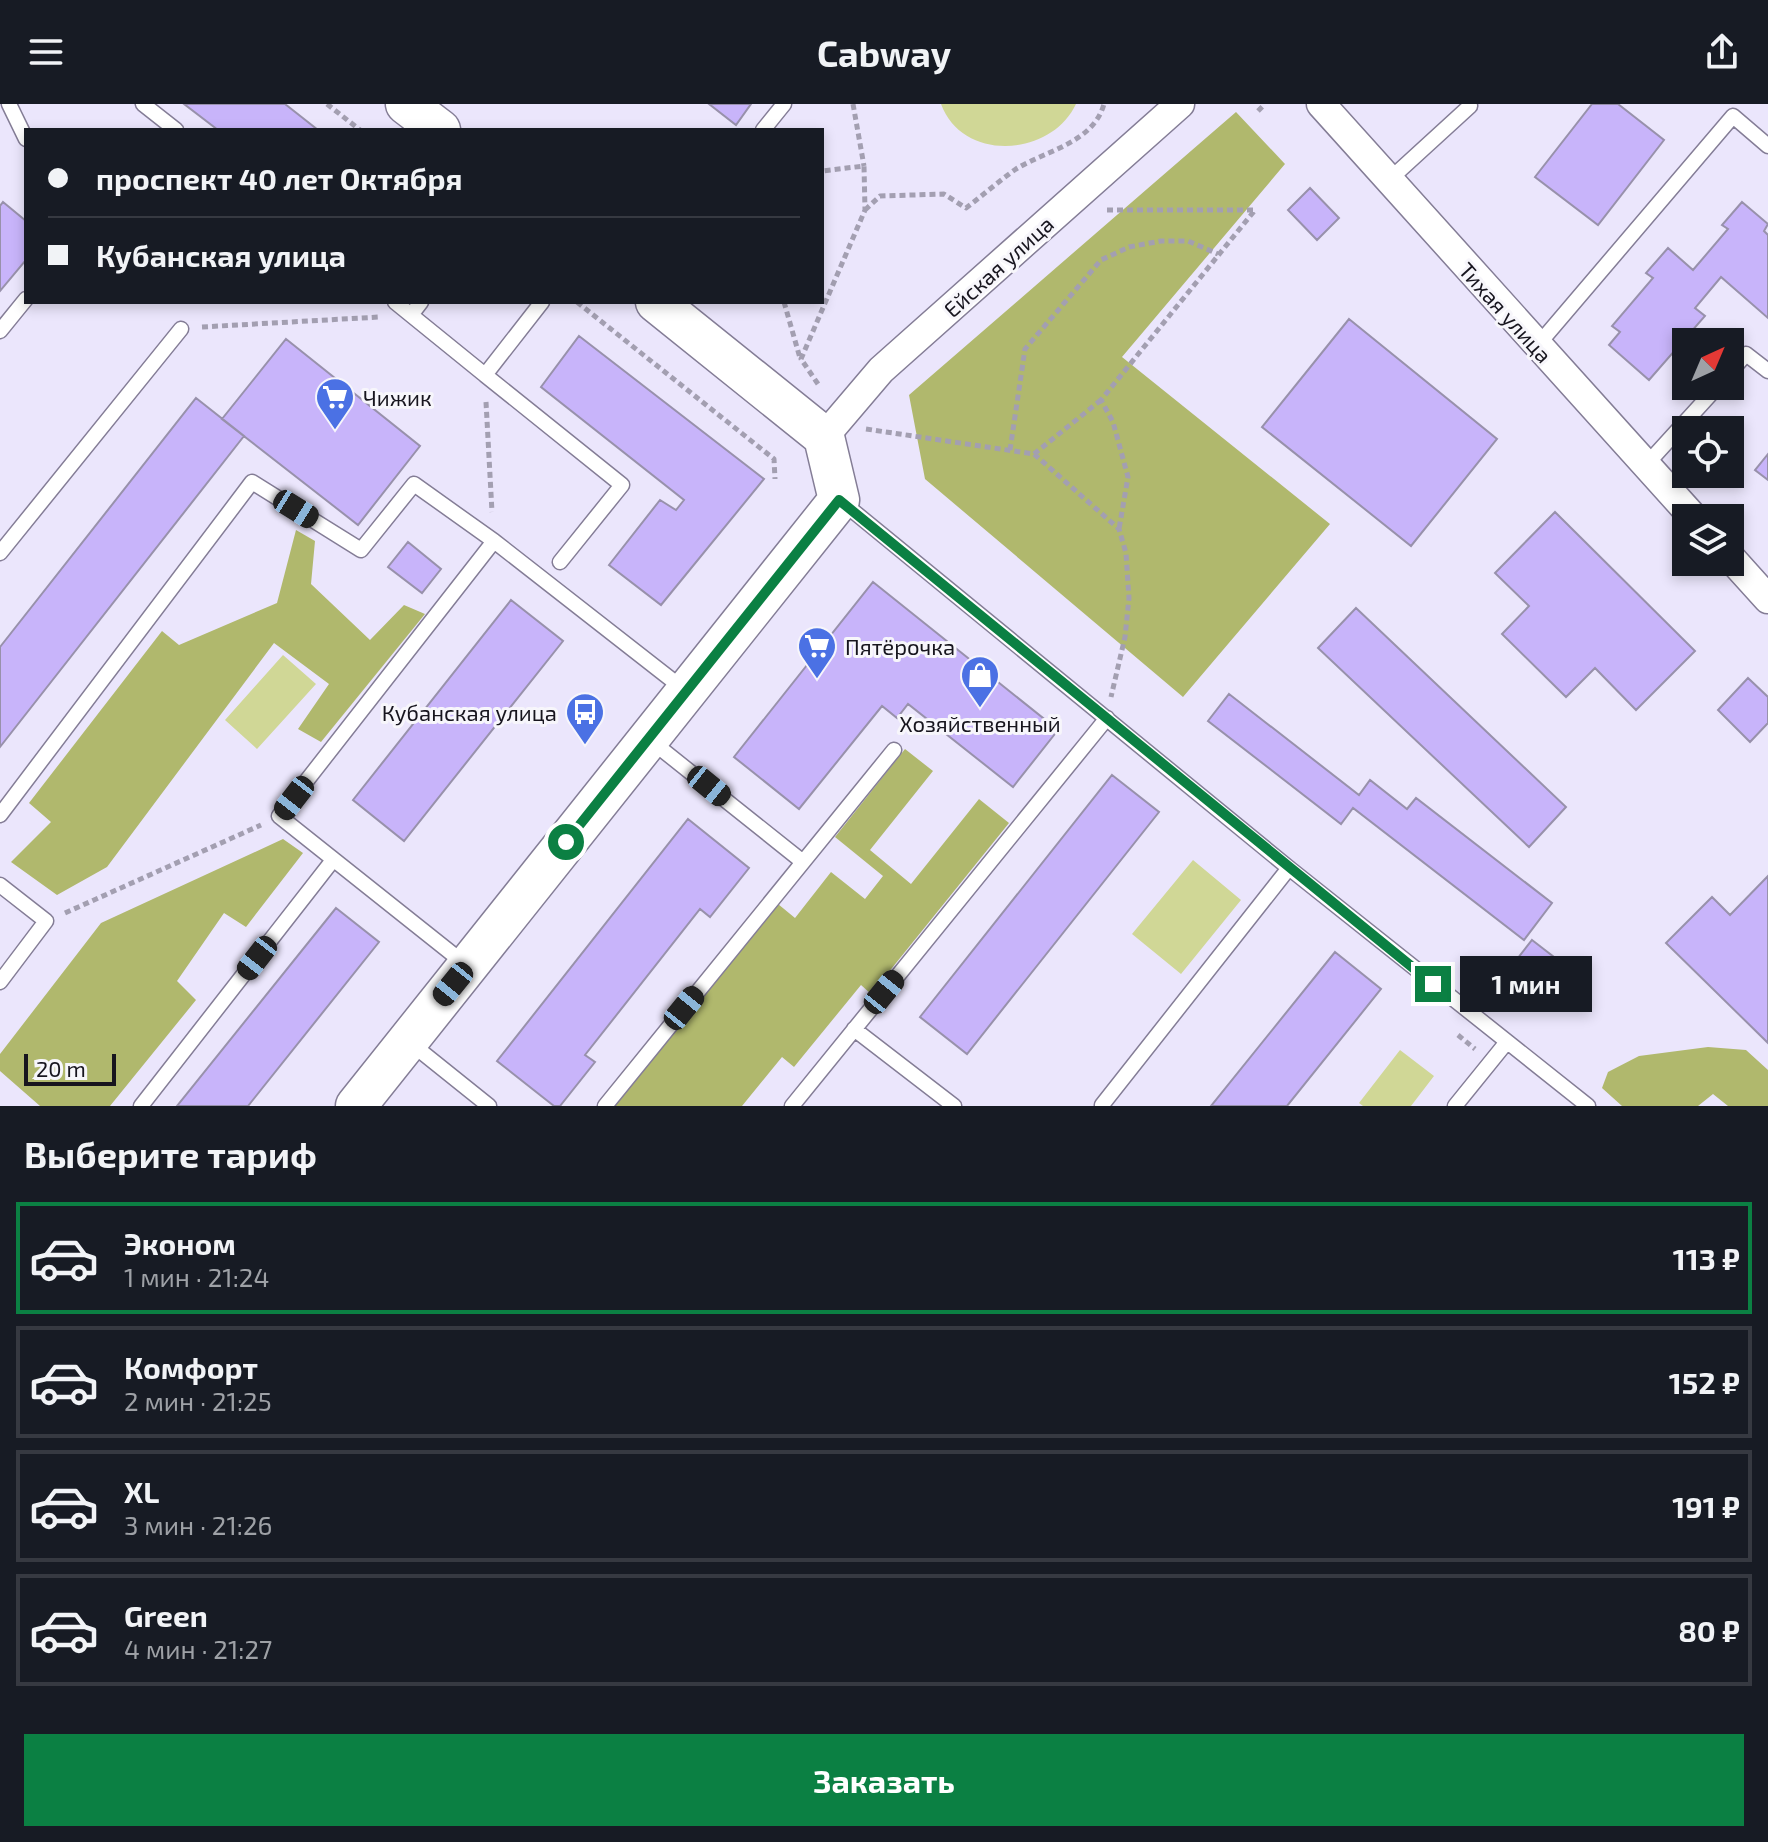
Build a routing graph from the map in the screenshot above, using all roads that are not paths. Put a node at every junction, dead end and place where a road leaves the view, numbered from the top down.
1 (9, 104) edge
2 (143, 104) edge
3 (406, 104) edge
4 (784, 104) edge
5 (1180, 104) edge
6 (1321, 104) edge
7 (1470, 106) edge
8 (173, 128) edge
9 (437, 128) edge
10 (765, 128) edge
11 (24, 135) edge
12 (1768, 146) edge
13 (1388, 181) junction
14 (24, 301) edge
15 (397, 304) edge
16 (419, 304) edge
17 (540, 304) edge
18 (658, 304) edge
19 (411, 315) junction
20 (181, 329) road end
21 (0, 331) edge
22 (1537, 346) junction
23 (1744, 356) edge
24 (1768, 371) edge
25 (485, 375) junction
26 (1705, 400) edge
27 (824, 437) junction
28 (1646, 465) junction
29 (839, 500) junction
30 (1681, 504) edge
31 (494, 541) junction
32 (0, 553) edge
33 (560, 562) dead end
34 (1744, 572) edge
35 (1768, 599) edge
36 (686, 691) junction
37 (1107, 718) junction
38 (649, 738) junction
39 (894, 750) dead end
40 (0, 815) edge
41 (333, 860) junction
42 (803, 862) junction
43 (1289, 868) junction
44 (0, 885) edge
45 (468, 965) junction
46 (0, 982) edge
47 (854, 1029) junction
48 (408, 1041) junction
49 (1506, 1043) junction
50 (1102, 1105) edge
51 (141, 1106) edge
52 (356, 1106) edge
53 (489, 1106) edge
54 (605, 1106) edge
55 (792, 1106) edge
56 (954, 1106) edge
57 (1455, 1106) edge
58 (1588, 1106) edge

1 - 11 lane
2 - 8 lane
3 - 9 street
4 - 10 lane
5 - 27 street, Ейская улица
6 - 13 street, Тихая улица
7 - 13 lane
12 - 22 lane
13 - 22 street, Тихая улица
14 - 21 lane
15 - 19 lane
16 - 19 lane
17 - 25 lane
18 - 27 street
19 - 25 lane
20 - 32 lane
22 - 28 street, Тихая улица
23 - 24 lane
25 - 33 lane
26 - 28 lane
27 - 29 street
28 - 30 street, Тихая улица
29 - 36 street
29 - 37 lane
31 - 36 lane
31 - 40 lane
31 - 41 lane
34 - 35 street
36 - 38 street
37 - 43 lane
37 - 47 lane
38 - 42 lane
38 - 45 street
39 - 42 lane
41 - 45 lane
41 - 51 lane
42 - 54 lane
43 - 49 lane
43 - 50 lane
44 - 46 lane
45 - 48 street
47 - 55 lane
47 - 56 lane
48 - 52 street
48 - 53 lane
49 - 57 lane
49 - 58 lane

